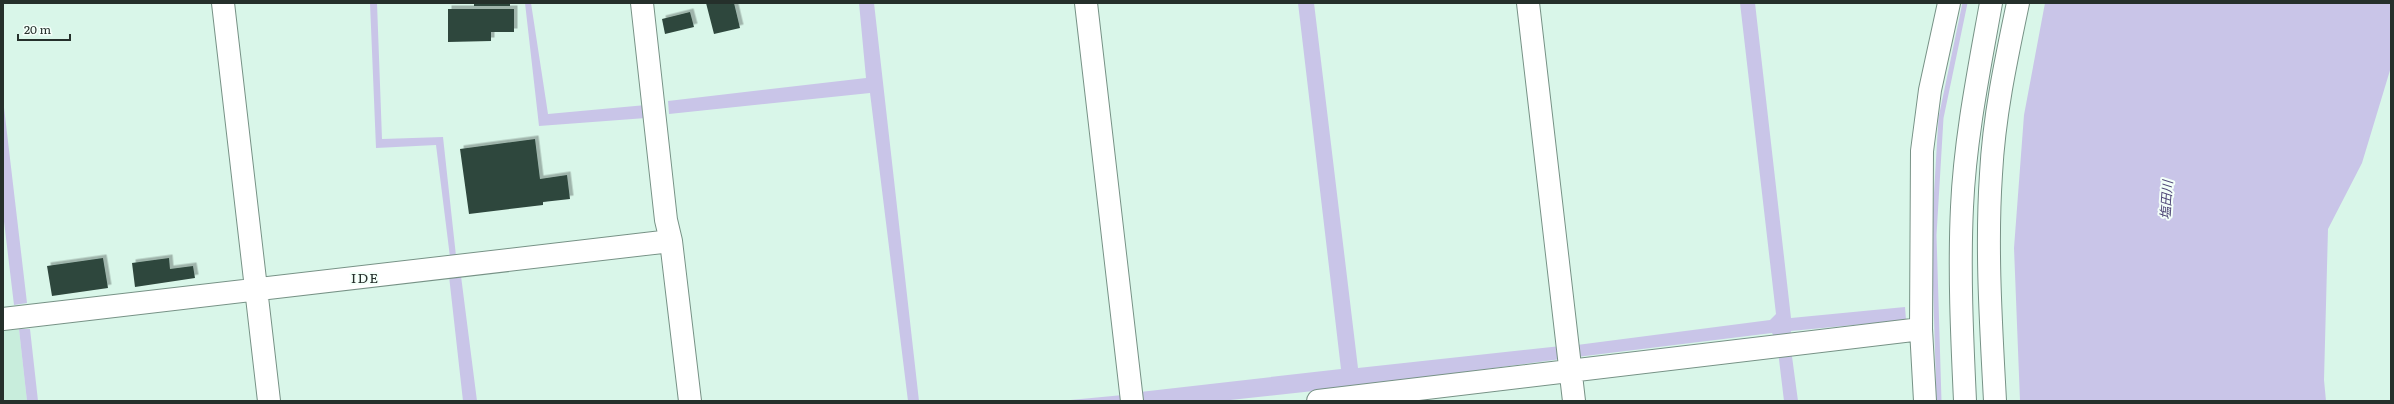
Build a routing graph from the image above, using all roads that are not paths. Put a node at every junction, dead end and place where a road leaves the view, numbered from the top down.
1 (223, 3) edge
2 (642, 3) edge
3 (1086, 3) edge
4 (1528, 3) edge
5 (1949, 3) edge
6 (1991, 3) edge
7 (2018, 3) edge
8 (671, 241) junction
9 (256, 290) junction
10 (3, 319) edge
11 (1921, 329) junction
12 (1569, 358) junction
13 (1132, 398) edge
14 (269, 401) edge
15 (690, 401) edge
16 (1318, 401) edge
17 (1574, 401) edge
18 (1925, 401) edge
19 (1965, 401) edge
20 (1995, 401) edge

1 - 9 street
2 - 8 street
3 - 13 street
4 - 12 street
5 - 11 street
6 - 19 street
7 - 20 street
8 - 9 street
8 - 15 street
9 - 10 street
9 - 14 street
11 - 12 street
11 - 18 street
12 - 16 street
12 - 17 street

